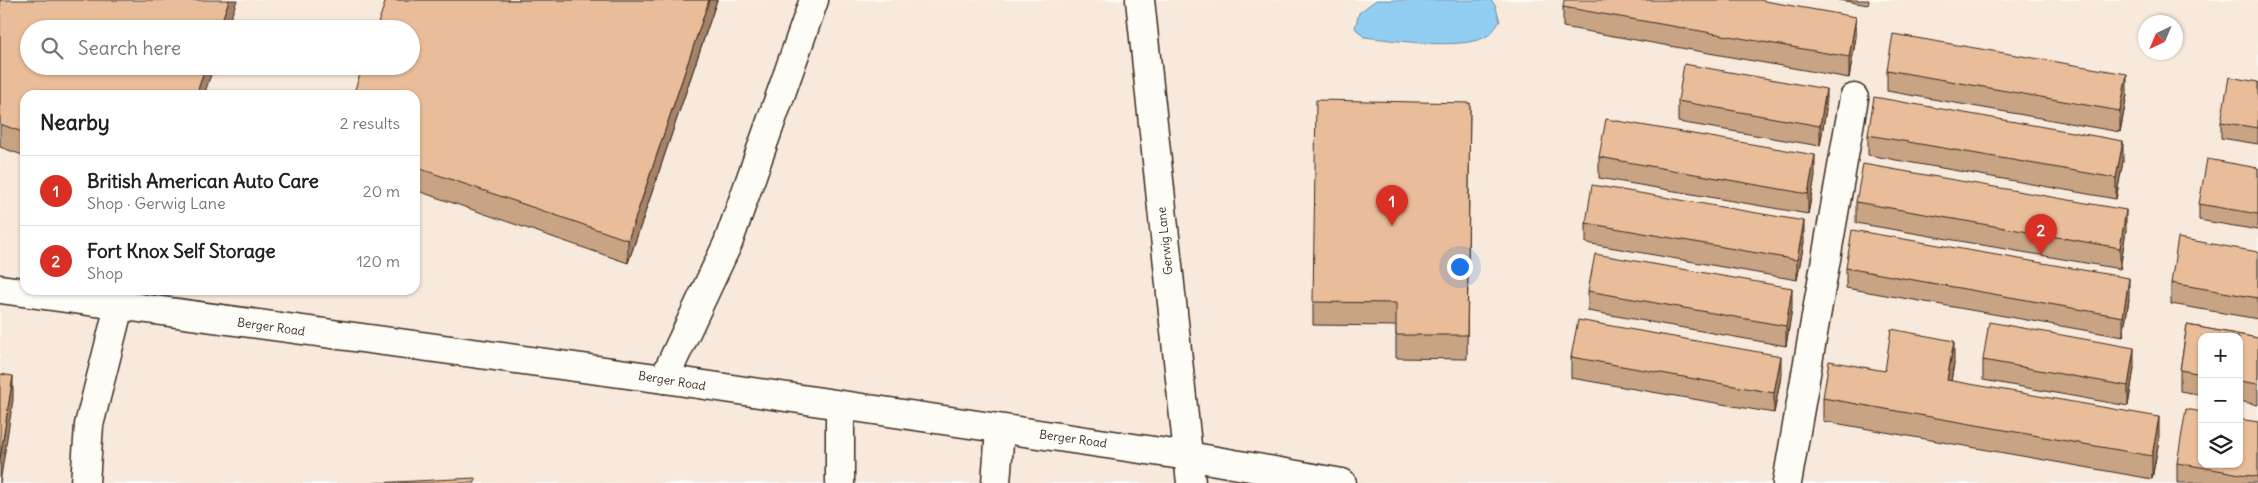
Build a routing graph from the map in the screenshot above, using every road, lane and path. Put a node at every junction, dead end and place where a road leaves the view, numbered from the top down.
1 (814, 0) edge
2 (1140, 0) edge
3 (1854, 98) dead end
4 (0, 289) edge
5 (20, 292) edge
6 (42, 295) edge
7 (119, 306) junction
8 (664, 379) junction
9 (840, 407) junction
10 (1000, 428) junction
11 (1188, 456) junction
12 (85, 483) edge
13 (840, 483) edge
14 (996, 483) edge
15 (1191, 483) edge
16 (1342, 483) edge
17 (1787, 483) edge

1 - 8 street
2 - 11 street, Gerwig Lane
3 - 17 street
4 - 5 street, Berger Road
6 - 7 street, Berger Road
7 - 8 street, Berger Road
7 - 12 street
8 - 9 street, Berger Road
9 - 10 street, Berger Road
9 - 13 street
10 - 11 street, Berger Road
10 - 14 street
11 - 15 street, Gerwig Lane
11 - 16 street, Berger Road

